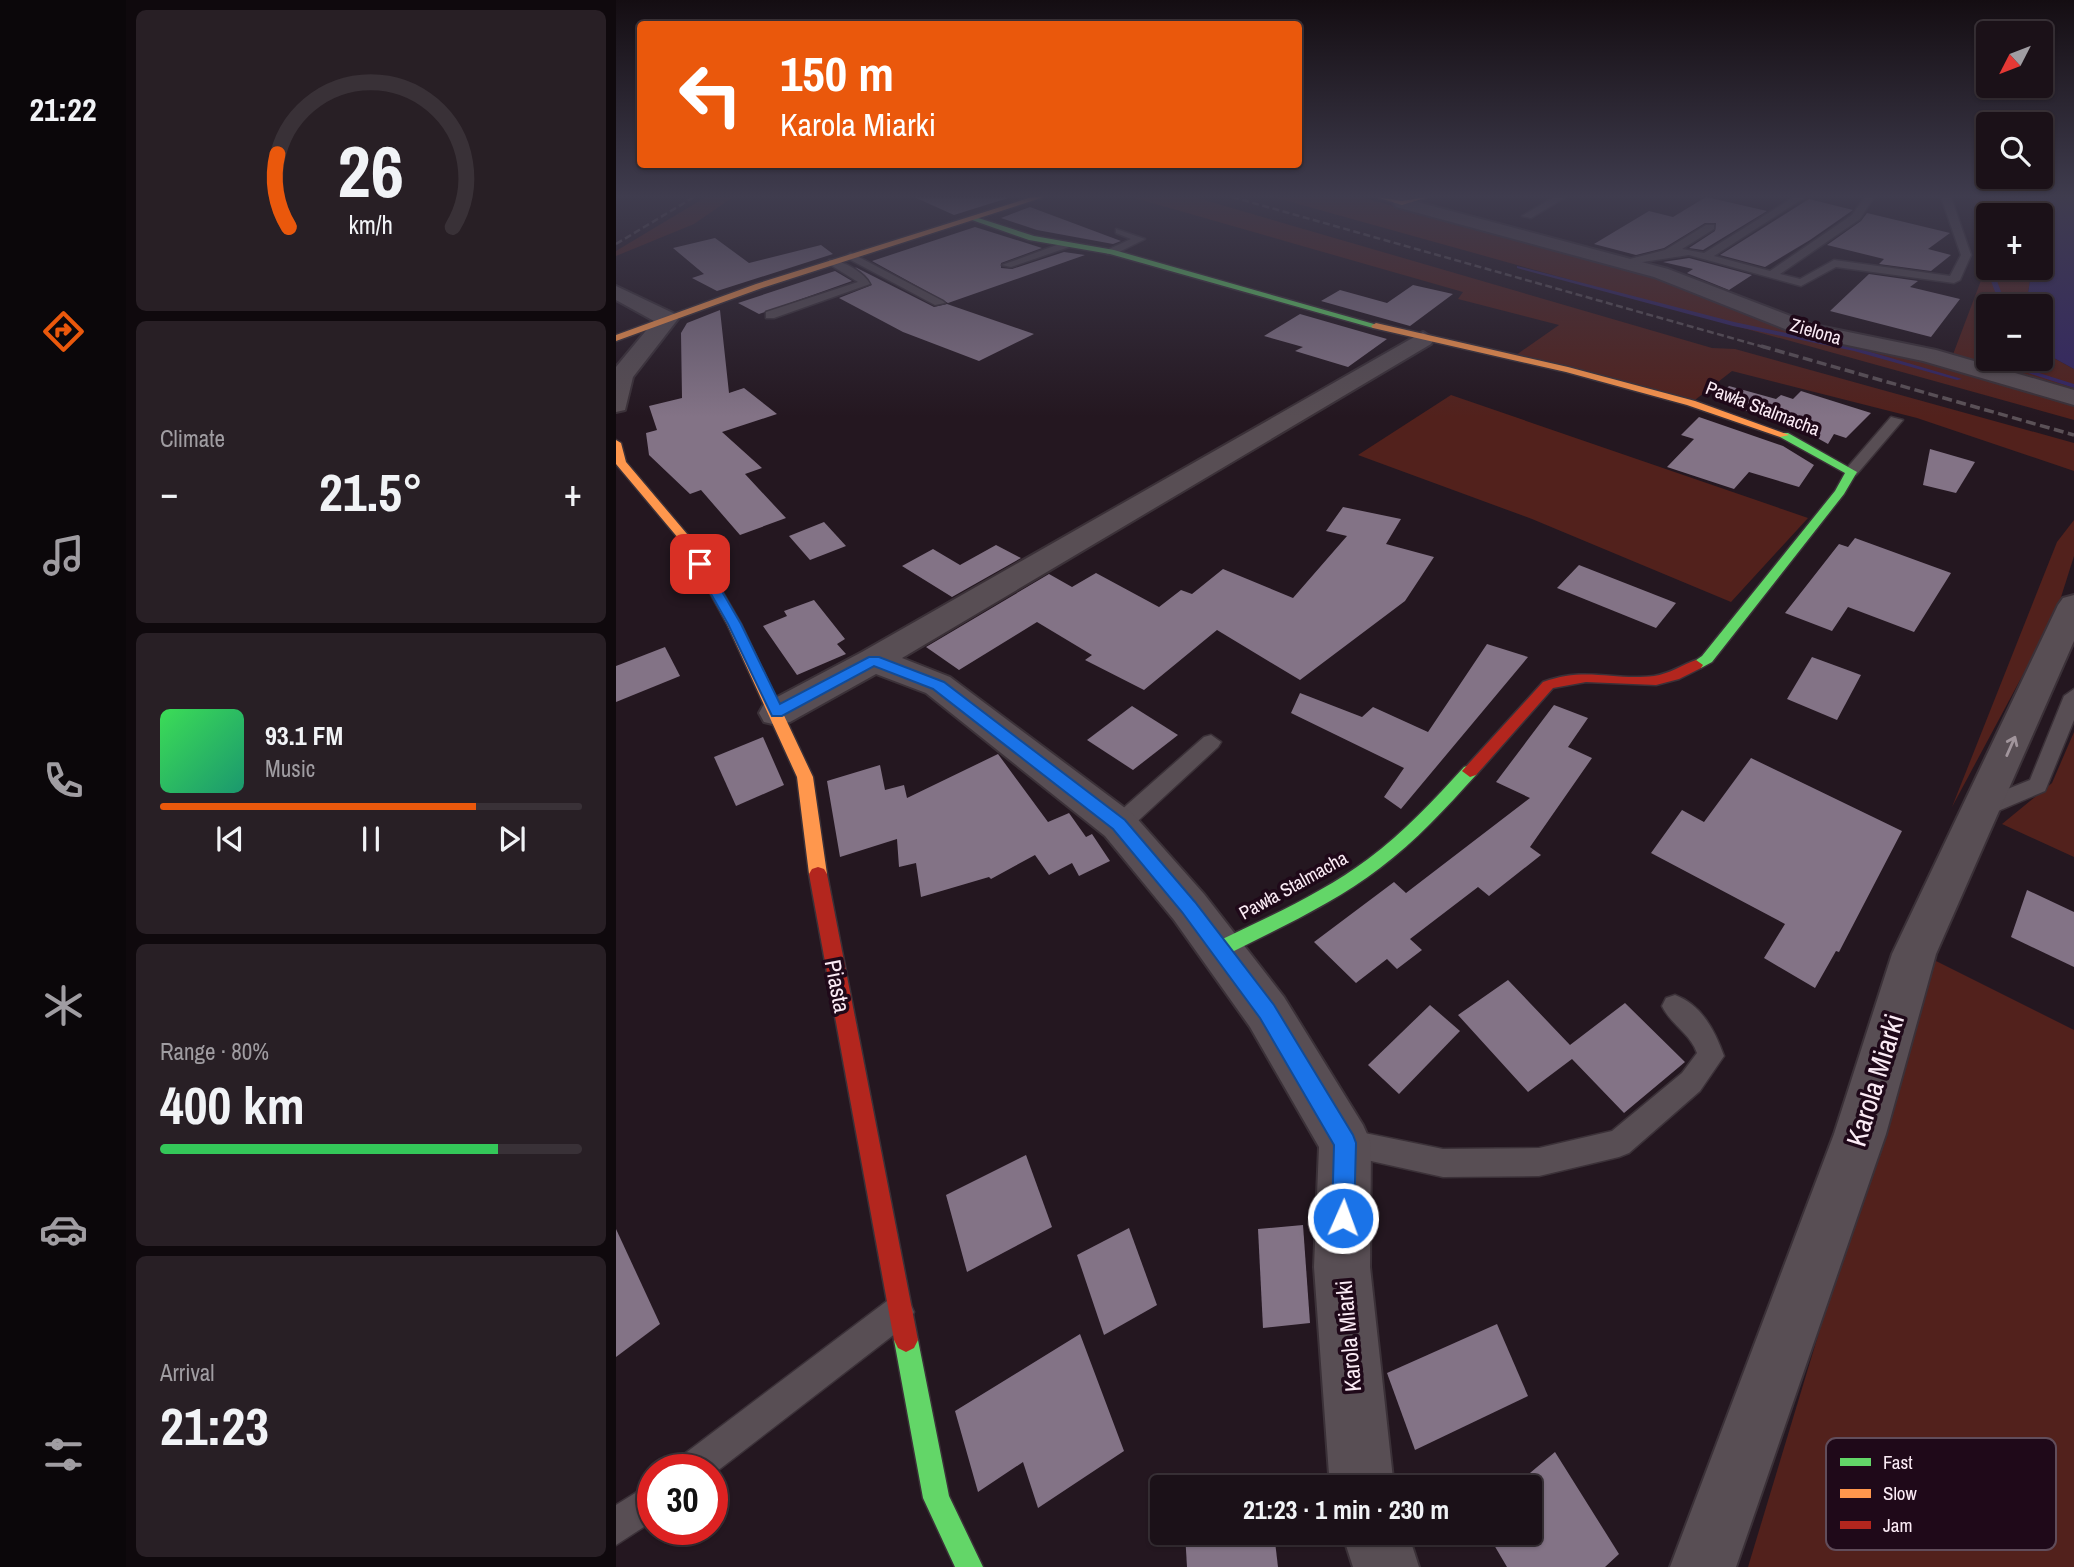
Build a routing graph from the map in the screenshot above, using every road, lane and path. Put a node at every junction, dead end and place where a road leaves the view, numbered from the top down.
1 (809, 270) edge
2 (847, 270) edge
3 (877, 270) edge
4 (1176, 270) edge
5 (1648, 270) edge
6 (1753, 270) edge
7 (1778, 270) edge
8 (1822, 270) edge
9 (1884, 270) edge
10 (1959, 270) edge
11 (1771, 275) junction
12 (616, 292) edge
13 (939, 303) dead end
14 (770, 315) dead end
15 (667, 319) junction
16 (1423, 339) junction
17 (628, 340) edge
18 (619, 373) edge
19 (2074, 398) edge
20 (616, 405) edge
21 (1896, 419) dead end
22 (616, 443) edge
23 (1851, 471) junction
24 (624, 481) edge
25 (2074, 605) edge
26 (874, 660) junction
27 (2074, 696) edge
28 (777, 713) junction
29 (1211, 742) dead end
30 (1983, 808) junction
31 (1119, 825) junction
32 (1220, 949) junction
33 (1675, 1006) dead end
34 (1345, 1143) junction
35 (900, 1311) junction
36 (712, 1454) edge
37 (1361, 1475) edge
38 (637, 1511) edge
39 (616, 1527) edge
40 (1379, 1545) edge
41 (969, 1567) edge
42 (1386, 1567) edge
43 (1703, 1567) edge

1 - 15 street
2 - 14 lane
3 - 13 lane
4 - 16 street, Pawła Stalmacha
5 - 19 street, Zielona
6 - 11 lane
7 - 11 lane
8 - 11 lane
9 - 10 lane
12 - 15 street
15 - 17 street
16 - 23 street, Pawła Stalmacha
16 - 26 street
17 - 18 street
18 - 20 street
21 - 23 lane
22 - 24 street, Piasta
23 - 32 street, Pawła Stalmacha
24 - 28 street, Piasta
30 -> 25 street, Karola Miarki
26 - 28 street
26 - 31 street
27 - 30 lane
28 - 35 street, Piasta
29 - 31 lane
30 - 43 street, Karola Miarki
31 - 32 street
32 - 34 street
33 - 34 lane
34 - 37 street, Karola Miarki
35 - 36 lane
35 - 41 street, Piasta
38 - 39 lane
40 - 42 street

